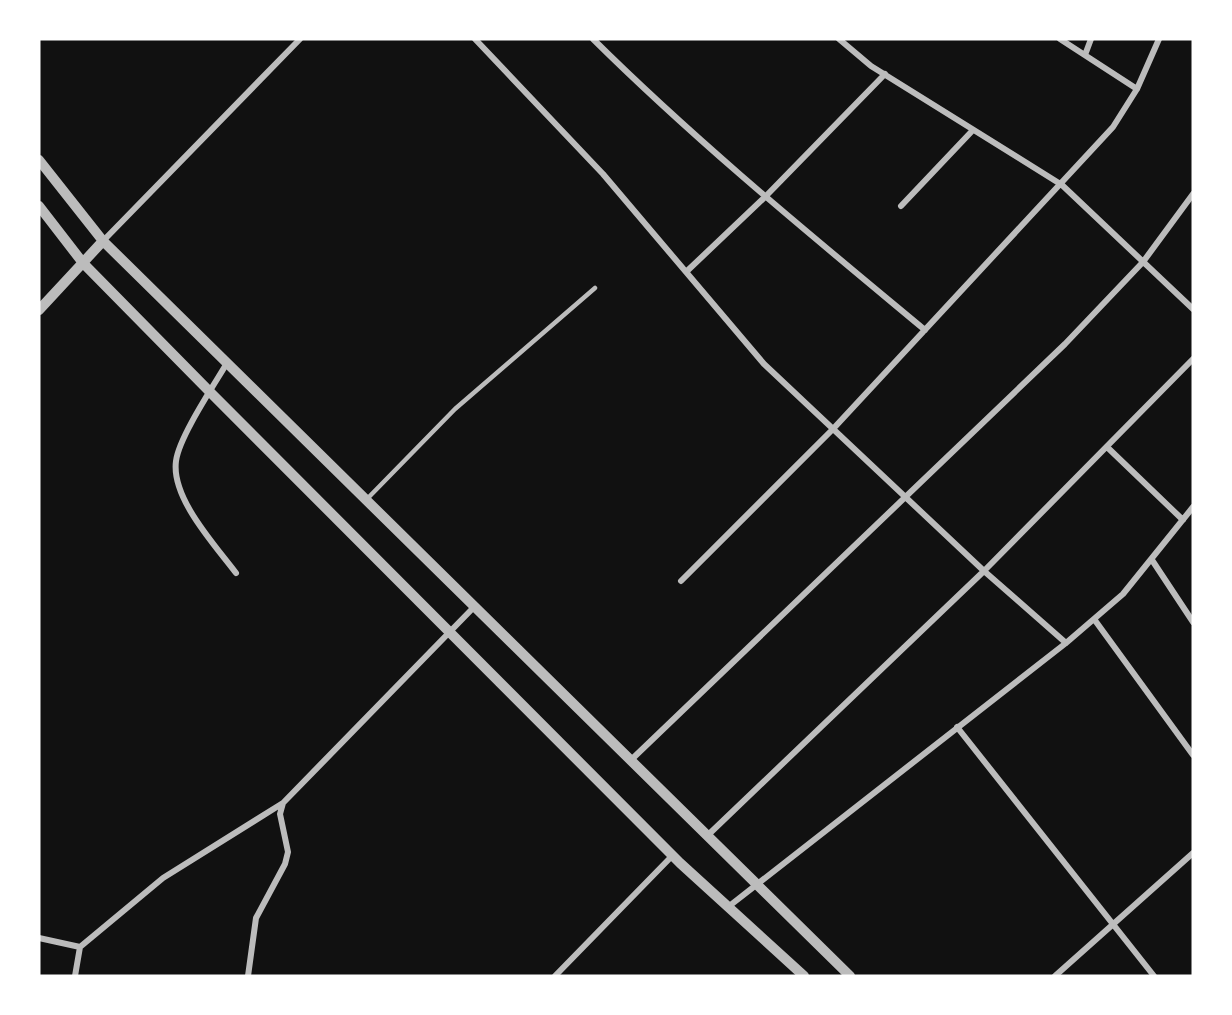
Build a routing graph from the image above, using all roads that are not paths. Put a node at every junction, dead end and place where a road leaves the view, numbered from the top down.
1 (300, 39) edge
2 (475, 39) edge
3 (592, 39) edge
4 (839, 39) edge
5 (1060, 39) edge
6 (1091, 39) edge
7 (1159, 39) edge
8 (1085, 55) junction
9 (885, 74) junction
10 (1137, 89) junction
11 (973, 130) junction
12 (39, 160) edge
13 (1062, 185) junction
14 (1193, 194) edge
15 (765, 196) junction
16 (39, 206) edge
17 (901, 206) dead end
18 (103, 241) junction
19 (1143, 262) junction
20 (83, 263) junction
21 (686, 272) junction
22 (595, 288) dead end
23 (1193, 309) edge
24 (39, 310) edge
25 (925, 330) junction
26 (1193, 359) edge
27 (227, 363) junction
28 (210, 392) junction
29 (833, 429) junction
30 (1107, 447) junction
31 (905, 496) junction
32 (366, 500) junction
33 (1193, 507) edge
34 (1183, 520) junction
35 (1152, 560) junction
36 (984, 571) junction
37 (236, 573) dead end
38 (681, 581) dead end
39 (475, 606) junction
40 (1094, 619) junction
41 (1193, 622) edge
42 (450, 632) junction
43 (1066, 643) junction
44 (957, 727) junction
45 (1193, 755) edge
46 (631, 760) junction
47 (283, 803) junction
48 (707, 836) junction
49 (1193, 853) edge
50 (673, 855) junction
51 (755, 883) junction
52 (728, 907) junction
53 (1112, 925) junction
54 (39, 938) edge
55 (80, 947) junction
56 (75, 976) edge
57 (248, 976) edge
58 (555, 976) edge
59 (804, 976) edge
60 (850, 976) edge
61 (1055, 976) edge
62 (1154, 976) edge

1 - 18 street
2 - 21 street
3 - 15 street
4 - 9 street
5 - 8 street
6 - 8 street
7 - 10 street
8 - 10 street
9 - 11 street
9 - 15 street
10 - 13 street
11 - 13 street
11 - 17 street
12 - 18 street
13 - 19 street
13 - 25 street
14 - 19 street
15 - 21 street
15 - 25 street
16 - 20 street
18 - 20 street
18 - 27 street
19 - 23 street
19 - 31 street
20 - 24 street
20 - 28 street
21 - 29 street
22 - 32 lane
25 - 29 street
26 - 30 street
27 - 28 street
27 - 32 street
28 - 37 street
28 - 42 street
29 - 31 street
29 - 38 street
30 - 34 street
30 - 36 street
31 - 36 street
31 - 46 street
32 - 39 street
33 - 34 street
34 - 35 street
35 - 40 street
35 - 41 street
36 - 43 street
36 - 48 street
39 - 42 street
39 - 46 street
40 - 43 street
40 - 45 street
42 - 47 street
42 - 50 street
43 - 44 street
44 - 51 street
44 - 53 street
46 - 48 street
47 - 55 street
47 - 57 street
48 - 51 street
49 - 53 street
50 - 52 street
50 - 58 street
51 - 52 street
51 - 60 street
52 - 59 street
53 - 61 street
53 - 62 street
54 - 55 street
55 - 56 street

